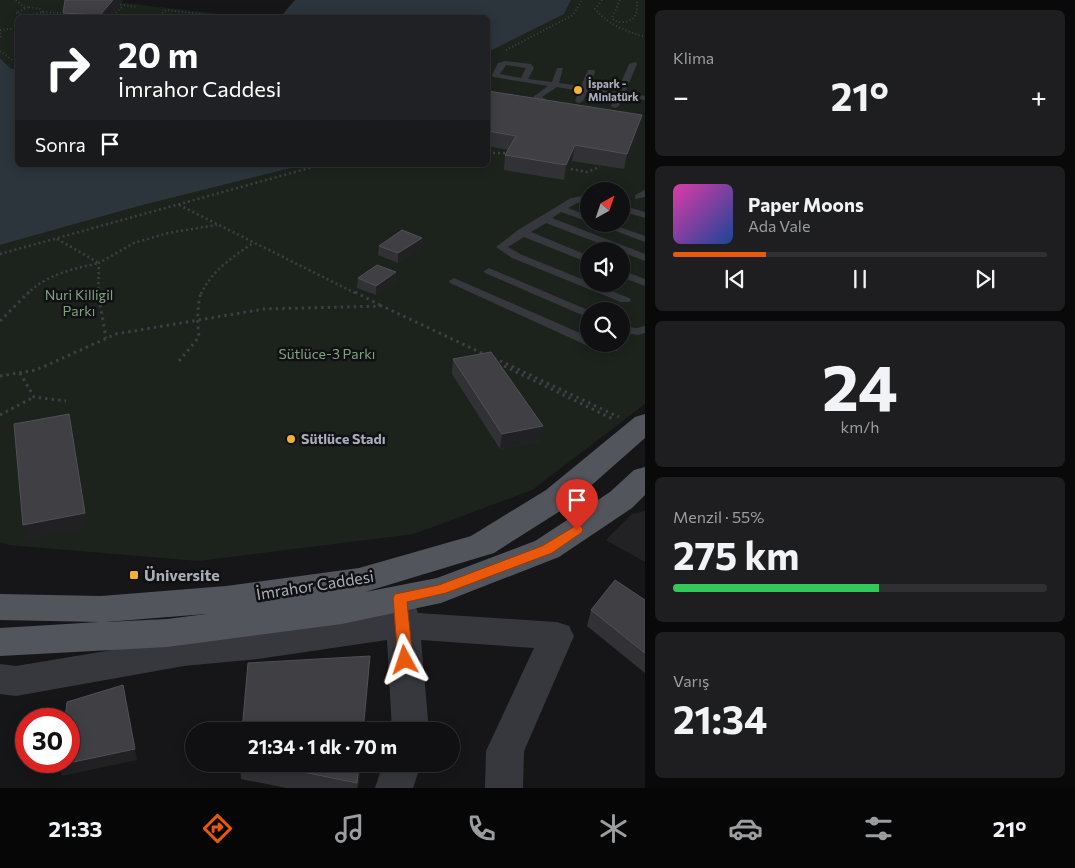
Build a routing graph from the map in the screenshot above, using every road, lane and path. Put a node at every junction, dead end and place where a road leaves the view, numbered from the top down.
1 (16, 0) edge
2 (582, 0) edge
3 (602, 0) edge
4 (620, 0) edge
5 (637, 0) edge
6 (114, 4) dead end
7 (123, 5) junction
8 (137, 7) dead end
9 (25, 8) junction
10 (43, 12) junction
11 (61, 13) edge
12 (21, 15) edge
13 (37, 15) edge
14 (114, 15) edge
15 (160, 15) edge
16 (208, 15) edge
17 (15, 28) edge
18 (0, 31) edge
19 (645, 37) edge
20 (1, 38) edge
21 (0, 51) edge
22 (504, 51) dead end
23 (15, 62) edge
24 (633, 64) dead end
25 (560, 70) dead end
26 (591, 72) dead end
27 (524, 80) dead end
28 (555, 85) junction
29 (585, 90) junction
30 (620, 95) junction
31 (645, 98) edge
32 (615, 106) dead end
33 (564, 107) edge
34 (584, 109) edge
35 (490, 153) edge
36 (513, 154) edge
37 (313, 167) edge
38 (562, 167) edge
39 (600, 167) edge
40 (580, 199) edge
41 (179, 205) junction
42 (561, 209) junction
43 (630, 211) edge
44 (645, 215) edge
45 (580, 216) edge
46 (545, 219) junction
47 (218, 225) junction
48 (522, 232) junction
49 (625, 232) edge
50 (58, 239) junction
51 (645, 239) edge
52 (253, 243) junction
53 (0, 254) edge
54 (580, 256) edge
55 (645, 258) edge
56 (100, 263) junction
57 (489, 271) dead end
58 (630, 276) edge
59 (454, 281) dead end
60 (645, 282) edge
61 (625, 300) dead end
62 (382, 306) junction
63 (580, 311) edge
64 (196, 320) junction
65 (0, 321) edge
66 (645, 329) edge
67 (630, 333) edge
68 (580, 337) edge
69 (106, 338) junction
70 (179, 361) dead end
71 (20, 373) junction
72 (0, 376) edge
73 (34, 397) junction
74 (66, 401) dead end
75 (0, 414) edge
76 (635, 424) edge
77 (645, 477) edge
78 (0, 607) edge
79 (401, 611) junction
80 (0, 642) edge
81 (0, 678) edge
82 (410, 722) edge
83 (399, 772) edge
84 (394, 788) edge
85 (504, 788) edge

1 - 9 path
2 - 22 path
3 - 19 path
4 - 5 path
6 - 7 path
7 - 8 path
7 - 14 path
9 - 10 path
9 - 12 path
10 - 11 path
10 - 13 path
15 - 16 path
17 - 18 path
18 - 20 path
21 - 23 path
24 - 30 lane
25 - 28 lane
26 - 29 lane
27 - 28 lane
28 - 29 lane
28 - 33 lane
29 - 30 lane
29 - 34 lane
30 - 31 lane
30 - 32 lane
35 - 36 path
37 - 41 path
38 - 39 path
40 - 42 lane
41 - 47 path
41 - 50 path
42 - 45 lane
42 - 46 lane
43 - 44 lane
46 - 48 lane
46 - 55 lane
47 - 52 path
47 - 56 path
48 - 54 lane
48 - 61 lane
49 - 51 lane
50 - 53 path
50 - 56 path
52 - 62 path
52 - 64 path
56 - 65 path
56 - 69 path
57 - 63 lane
58 - 60 lane
59 - 68 lane
62 - 64 path
62 - 76 path
62 - 76 path
64 - 69 path
64 - 70 path
66 - 67 lane
69 - 71 path
71 - 72 path
71 - 73 path
73 - 74 path
73 - 75 path
76 - 78 main road, İmrahor Caddesi
77 - 79 main road, İmrahor Caddesi
79 - 80 main road, İmrahor Caddesi
79 - 81 street
79 - 82 street
79 - 85 street
83 - 84 street

